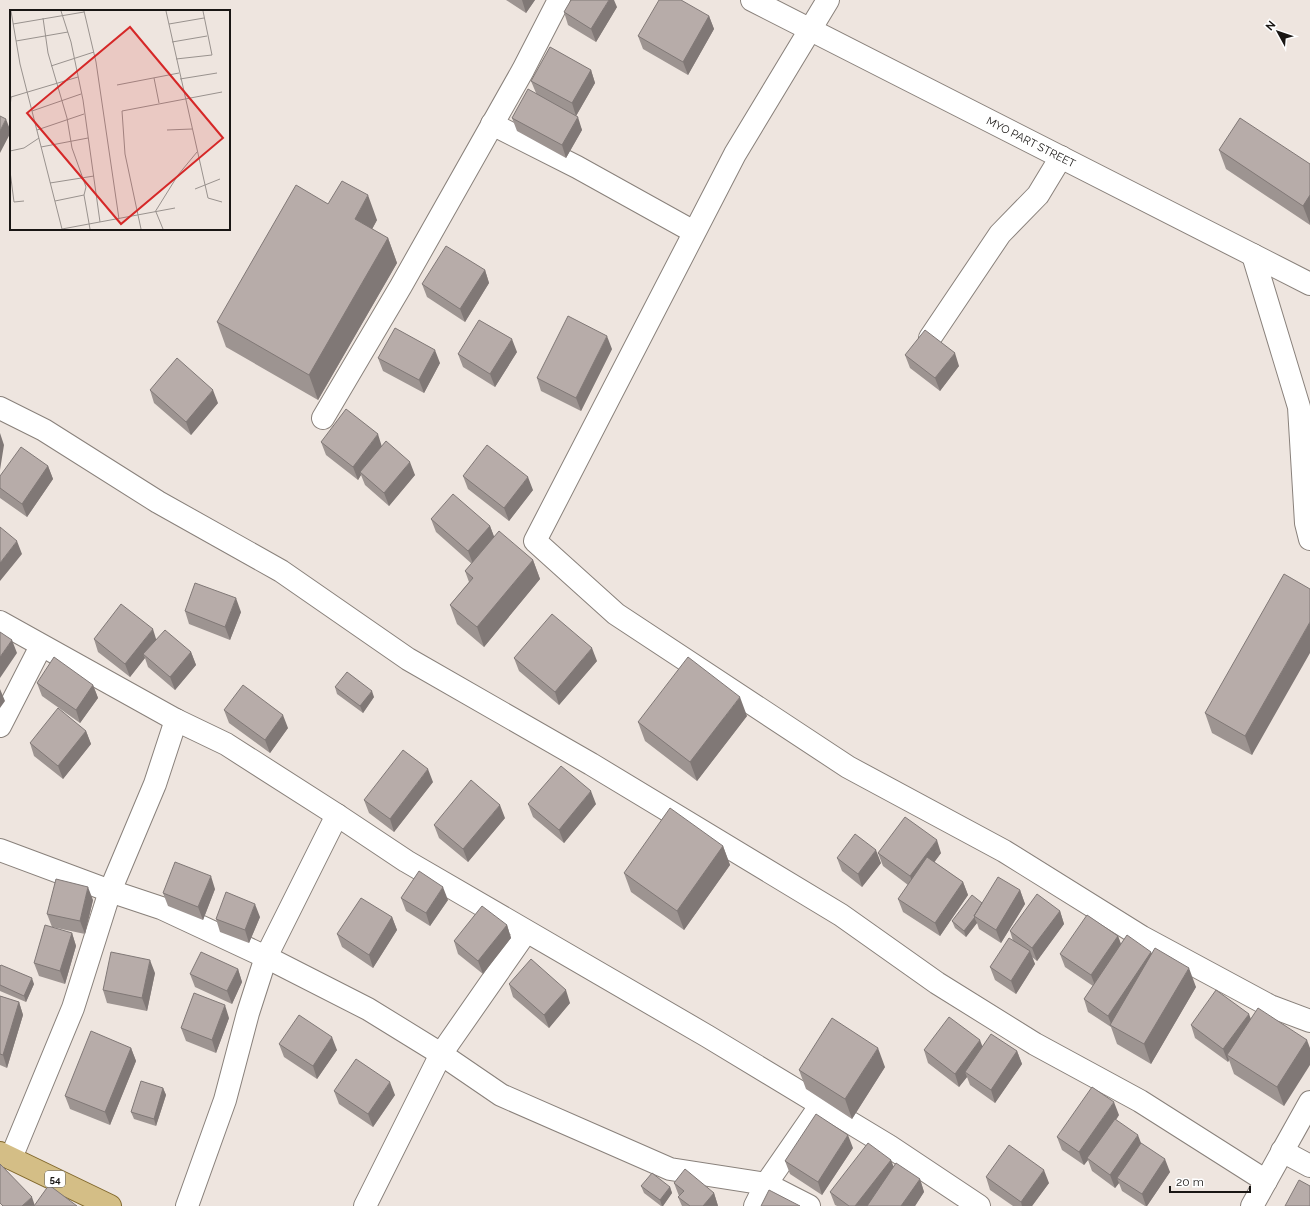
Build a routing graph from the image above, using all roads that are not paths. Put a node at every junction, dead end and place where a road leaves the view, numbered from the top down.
1 (559, 0) edge
2 (752, 0) edge
3 (828, 0) edge
4 (809, 29) junction
5 (492, 124) junction
6 (1061, 157) junction
7 (694, 232) junction
8 (1253, 255) junction
9 (1310, 284) edge
10 (930, 338) edge
11 (0, 408) edge
12 (323, 418) dead end
13 (1310, 539) edge
14 (0, 622) edge
15 (41, 646) junction
16 (176, 720) junction
17 (0, 726) edge
18 (337, 815) junction
19 (0, 850) edge
20 (110, 891) junction
21 (526, 932) junction
22 (266, 957) junction
23 (1310, 1021) edge
24 (441, 1054) junction
25 (1310, 1102) edge
26 (820, 1106) junction
27 (1282, 1151) junction
28 (5, 1155) edge
29 (1310, 1166) edge
30 (1266, 1181) junction
31 (766, 1184) junction
32 (110, 1206) edge
33 (187, 1206) edge
34 (365, 1206) edge
35 (755, 1206) edge
36 (809, 1206) edge
37 (979, 1206) edge
38 (1252, 1206) edge

1 - 5 street
2 - 4 street, MYO PART STREET
3 - 4 street
4 - 6 street, MYO PART STREET
4 - 7 street
5 - 7 street
5 - 12 street
6 - 8 street, MYO PART STREET
6 - 10 street
7 - 23 street
8 - 9 street, MYO PART STREET
8 - 13 street
11 - 30 street
14 - 15 street
15 - 16 street
15 - 17 street
16 - 18 street
16 - 20 street
18 - 21 street
18 - 22 street
19 - 20 street
20 - 22 street
20 - 28 street
21 - 24 street
21 - 26 street
22 - 24 street
22 - 33 street
24 - 31 street
24 - 34 street
25 - 27 street
26 - 31 street
26 - 37 street
27 - 29 street
27 - 30 street
28 - 32 main road, 54
30 - 38 street
31 - 35 street
31 - 36 street

